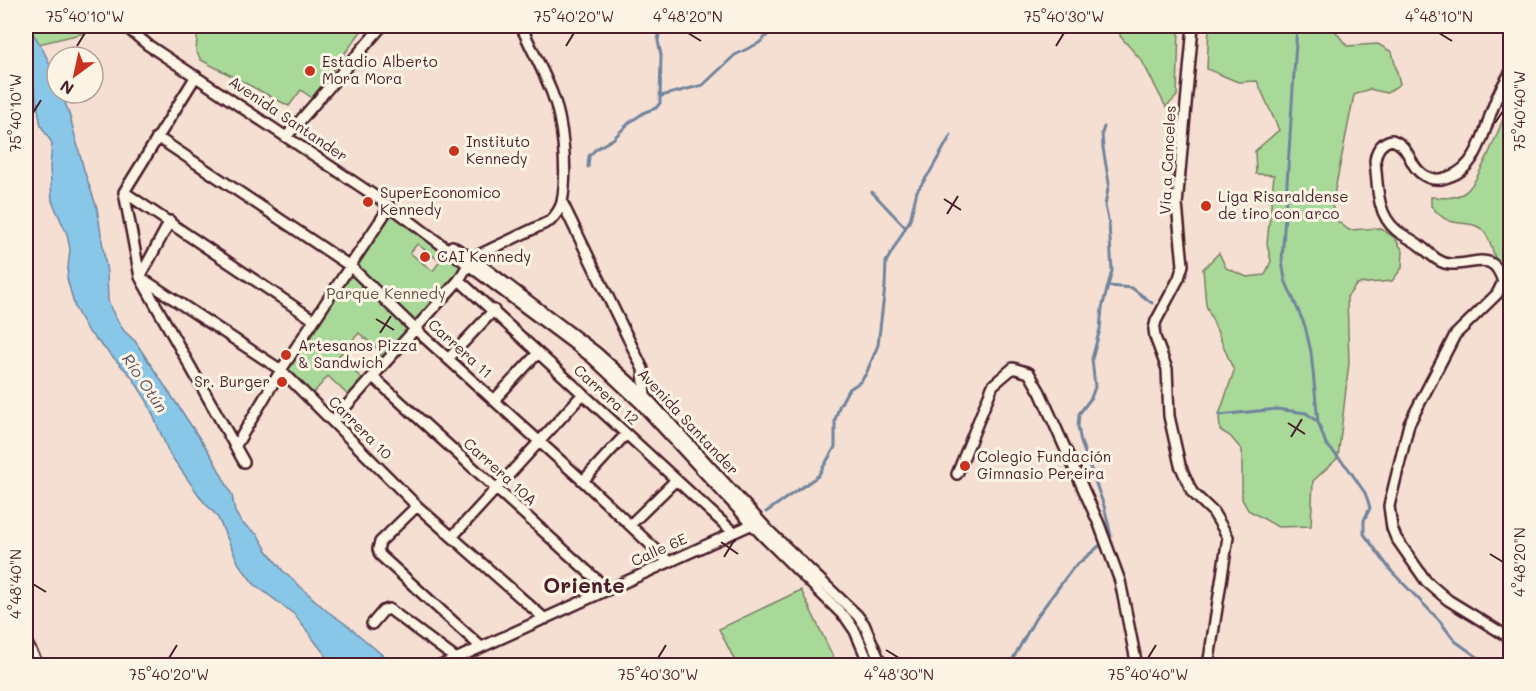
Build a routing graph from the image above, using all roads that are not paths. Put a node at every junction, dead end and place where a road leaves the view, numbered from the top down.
1 (125, 26) edge
2 (382, 26) edge
3 (521, 26) edge
4 (1193, 26) edge
5 (1510, 73) edge
6 (196, 76) junction
7 (286, 137) junction
8 (157, 138) junction
9 (124, 192) junction
10 (562, 202) junction
11 (390, 206) junction
12 (170, 221) junction
13 (470, 261) junction
14 (350, 266) junction
15 (140, 277) junction
16 (459, 280) junction
17 (494, 310) junction
18 (314, 320) junction
19 (416, 329) junction
20 (538, 353) junction
21 (448, 359) junction
22 (281, 370) junction
23 (373, 377) junction
24 (582, 395) junction
25 (642, 399) junction
26 (494, 400) junction
27 (333, 421) junction
28 (626, 434) junction
29 (539, 441) junction
30 (235, 447) junction
31 (244, 462) dead end
32 (957, 474) dead end
33 (676, 480) junction
34 (584, 481) junction
35 (496, 488) junction
36 (417, 506) junction
37 (755, 522) junction
38 (630, 525) junction
39 (733, 532) junction
40 (452, 537) junction
41 (669, 562) junction
42 (607, 589) junction
43 (545, 619) junction
44 (372, 624) dead end
45 (1510, 638) edge
46 (26, 642) edge
47 (481, 647) junction
48 (455, 658) junction
49 (39, 666) edge
50 (440, 666) edge
51 (870, 666) edge
52 (882, 666) edge
53 (1137, 666) edge
54 (1208, 666) edge

1 - 6 street, Avenida Santander
2 - 7 street
3 - 10 street
4 - 54 street, Vía a Canceles
5 - 45 street
6 - 7 street, Avenida Santander
6 - 8 street
7 - 11 street, Avenida Santander
8 - 9 street
8 - 14 street, Carrera 11
9 - 12 street
9 - 15 street
10 - 13 street
10 - 25 street
11 - 13 street, Avenida Santander
11 - 14 street
12 - 15 street
12 - 18 street
13 - 16 street
13 - 25 street, Avenida Santander
14 - 18 street
14 - 19 street, Carrera 11
15 - 22 street, Carrera 10
15 - 30 street
16 - 17 street, Carrera 12
16 - 19 street
17 - 20 street, Carrera 12
17 - 21 street
18 - 22 street
19 - 21 street, Carrera 11
19 - 23 street
20 - 24 street, Carrera 12
20 - 26 street
21 - 26 street, Carrera 11
22 - 27 street, Carrera 10
22 - 30 street
23 - 27 street
23 - 35 street, Carrera 10A
24 - 28 street, Carrera 12
24 - 29 street
25 - 37 street, Avenida Santander
26 - 29 street, Carrera 11
27 - 36 street, Carrera 10
28 - 33 street, Carrera 12
28 - 34 street
29 - 34 street, Carrera 11
29 - 35 street
30 - 31 street
32 - 53 street
33 - 38 street
33 - 39 street, Carrera 12
34 - 38 street, Carrera 11
35 - 40 street
35 - 42 street, Carrera 10A
36 - 40 street, Carrera 10
36 - 47 street
37 - 39 street, Calle 6E
37 - 51 street, Avenida Santander
37 - 52 street, Avenida Santander
38 - 41 street, Carrera 11
39 - 41 street, Calle 6E
40 - 43 street, Carrera 10
41 - 42 street, Calle 6E
42 - 43 street, Calle 6E
43 - 47 street, Calle 6E
44 - 48 street
46 - 49 street
47 - 48 street, Calle 6E
48 - 50 street, Calle 6E

